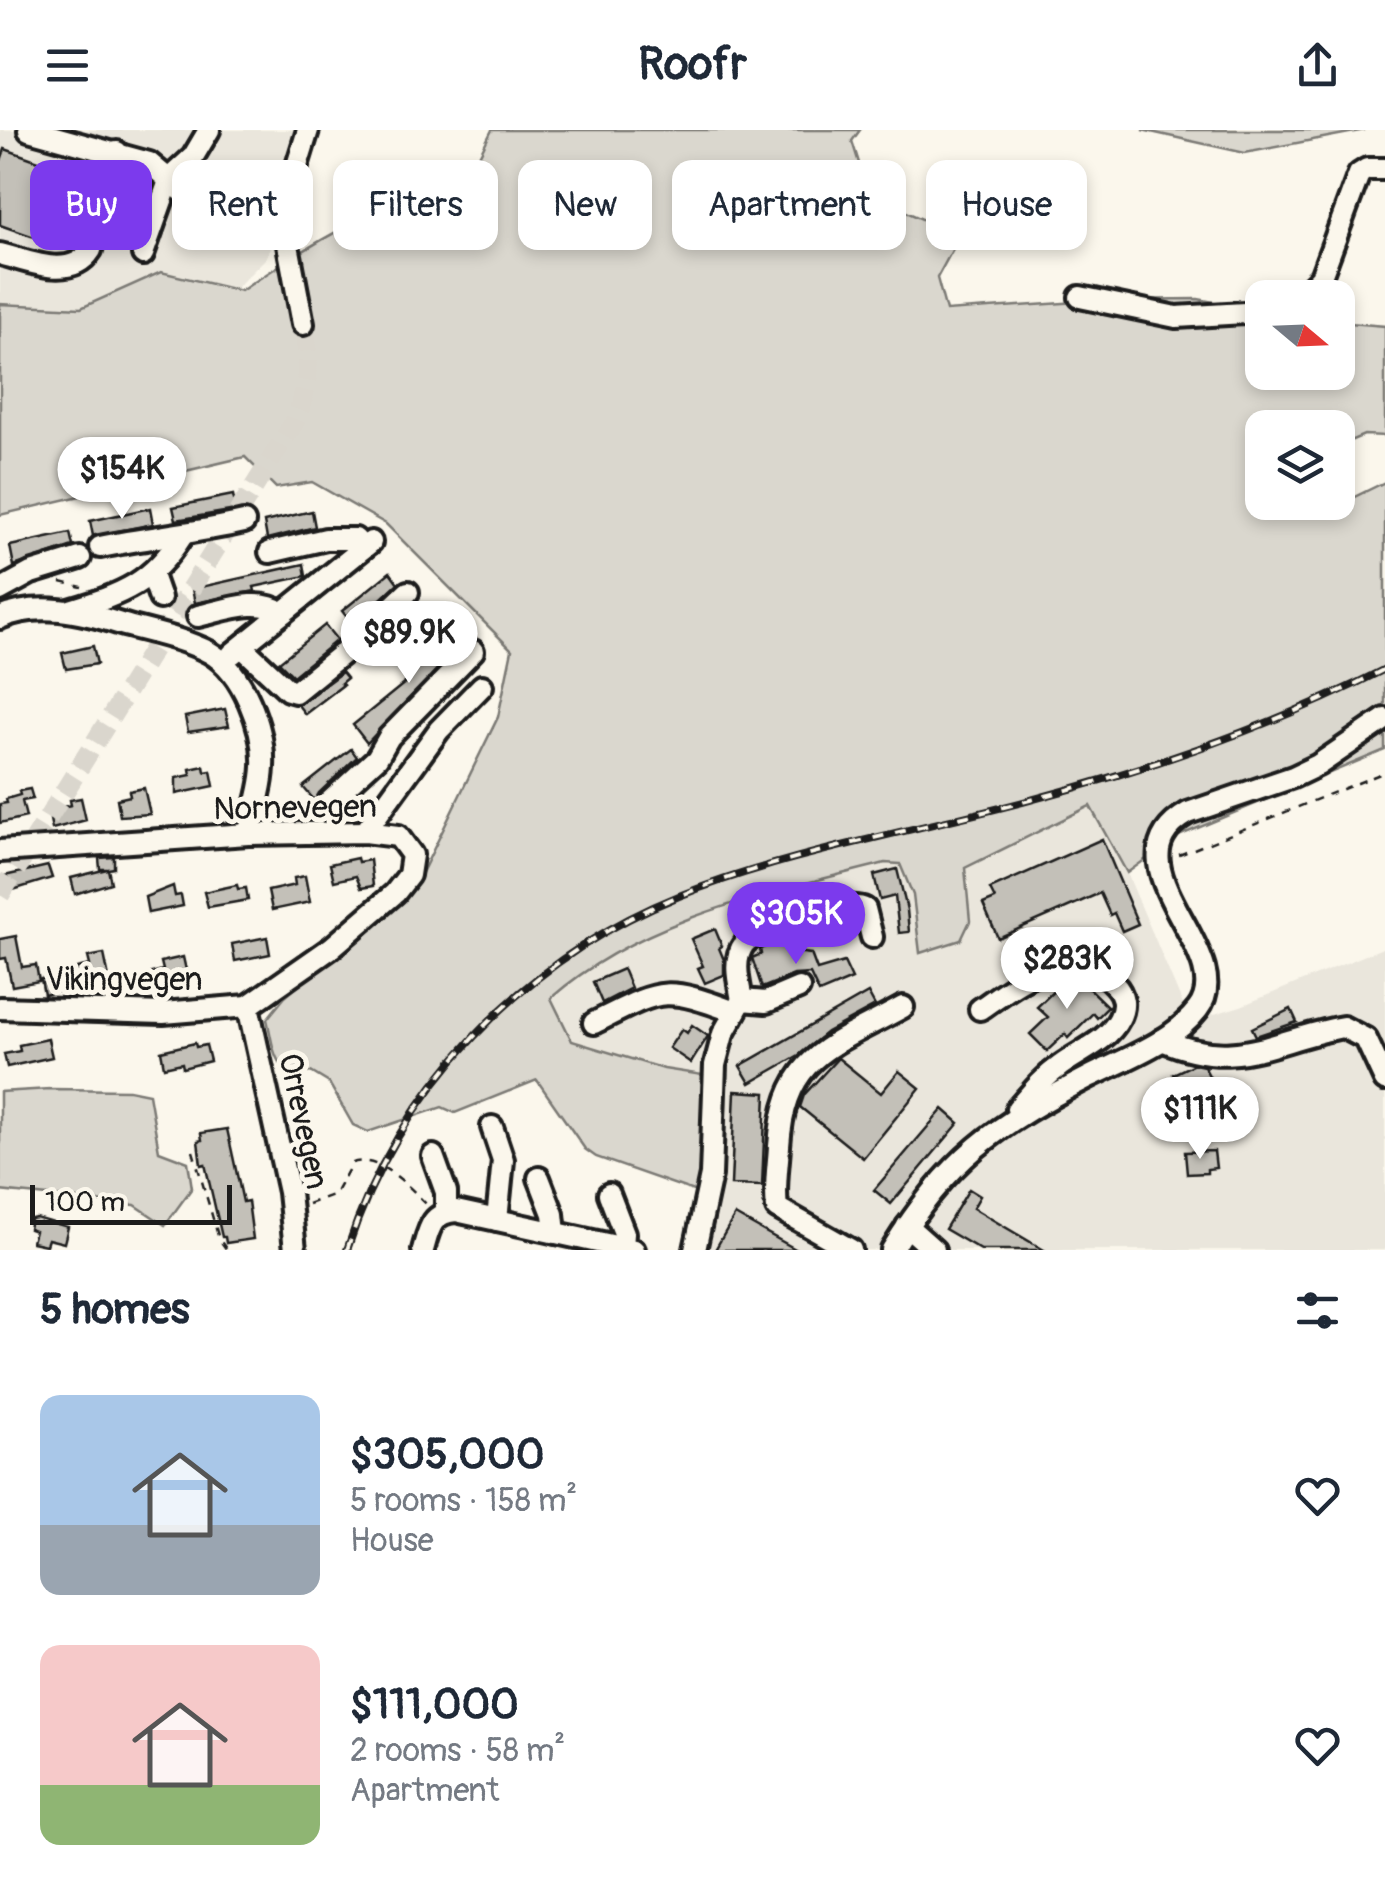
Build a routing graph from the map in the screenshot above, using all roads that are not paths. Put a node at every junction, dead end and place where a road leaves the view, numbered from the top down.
1 (29, 130) edge
2 (209, 130) edge
3 (308, 130) edge
4 (117, 152) junction
5 (1385, 169) edge
6 (170, 178) junction
7 (0, 254) edge
8 (143, 254) dead end
9 (1317, 280) edge
10 (1080, 297) dead end
11 (1245, 314) edge
12 (303, 324) tunnel mouth
13 (244, 522) dead end
14 (182, 536) junction
15 (100, 546) dead end
16 (270, 552) dead end
17 (80, 558) dead end
18 (152, 575) junction
19 (0, 590) edge
20 (408, 592) dead end
21 (160, 598) dead end
22 (68, 611) junction
23 (283, 613) junction
24 (198, 616) dead end
25 (0, 618) edge
26 (242, 647) junction
27 (473, 651) dead end
28 (222, 661) junction
29 (436, 685) junction
30 (482, 686) dead end
31 (1385, 719) edge
32 (439, 730) junction
33 (377, 758) junction
34 (403, 778) junction
35 (328, 802) dead end
36 (365, 832) junction
37 (248, 834) junction
38 (0, 850) edge
39 (872, 937) dead end
40 (799, 988) dead end
41 (248, 1006) junction
42 (738, 1006) junction
43 (903, 1007) dead end
44 (0, 1008) edge
45 (980, 1009) dead end
46 (594, 1023) dead end
47 (1162, 1040) junction
48 (1385, 1080) edge
49 (492, 1126) dead end
50 (1003, 1126) junction
51 (432, 1156) dead end
52 (539, 1178) dead end
53 (608, 1194) dead end
54 (441, 1213) junction
55 (497, 1220) junction
56 (907, 1226) junction
57 (566, 1239) edge
58 (628, 1248) edge
59 (295, 1250) edge
60 (423, 1250) edge
61 (694, 1250) edge
62 (851, 1250) edge
63 (892, 1250) edge
64 (934, 1250) edge

1 - 4 street
2 - 6 street
3 - 12 street
4 - 6 street
4 - 7 street
5 - 9 street
6 - 8 street
10 - 11 street
13 - 14 street
14 - 15 street
14 - 18 street
16 - 23 street
17 - 19 street
18 - 21 street
18 - 22 street
20 - 26 street
22 - 25 street
22 - 28 street
23 - 24 street
23 - 26 street
26 - 28 street
27 - 29 street
28 - 37 street
29 - 32 street
29 - 33 street
30 - 32 street
31 - 47 street
32 - 34 street
33 - 34 street
33 - 35 street
34 - 36 street
36 - 37 street, Nornevegen
36 - 41 street, Nornevegen
37 - 38 street, Nornevegen
39 - 42 street
40 - 42 street
41 - 44 street, Vikingvegen
41 - 59 street, Orrevegen
42 - 46 street
42 - 61 street
43 - 62 street
45 - 50 street
47 - 48 street
47 - 50 street
49 - 55 street
50 - 56 street
51 - 54 street
52 - 57 street
53 - 58 street
54 - 55 street
54 - 60 street
55 - 57 street
56 - 63 street
56 - 64 street
57 - 58 street

